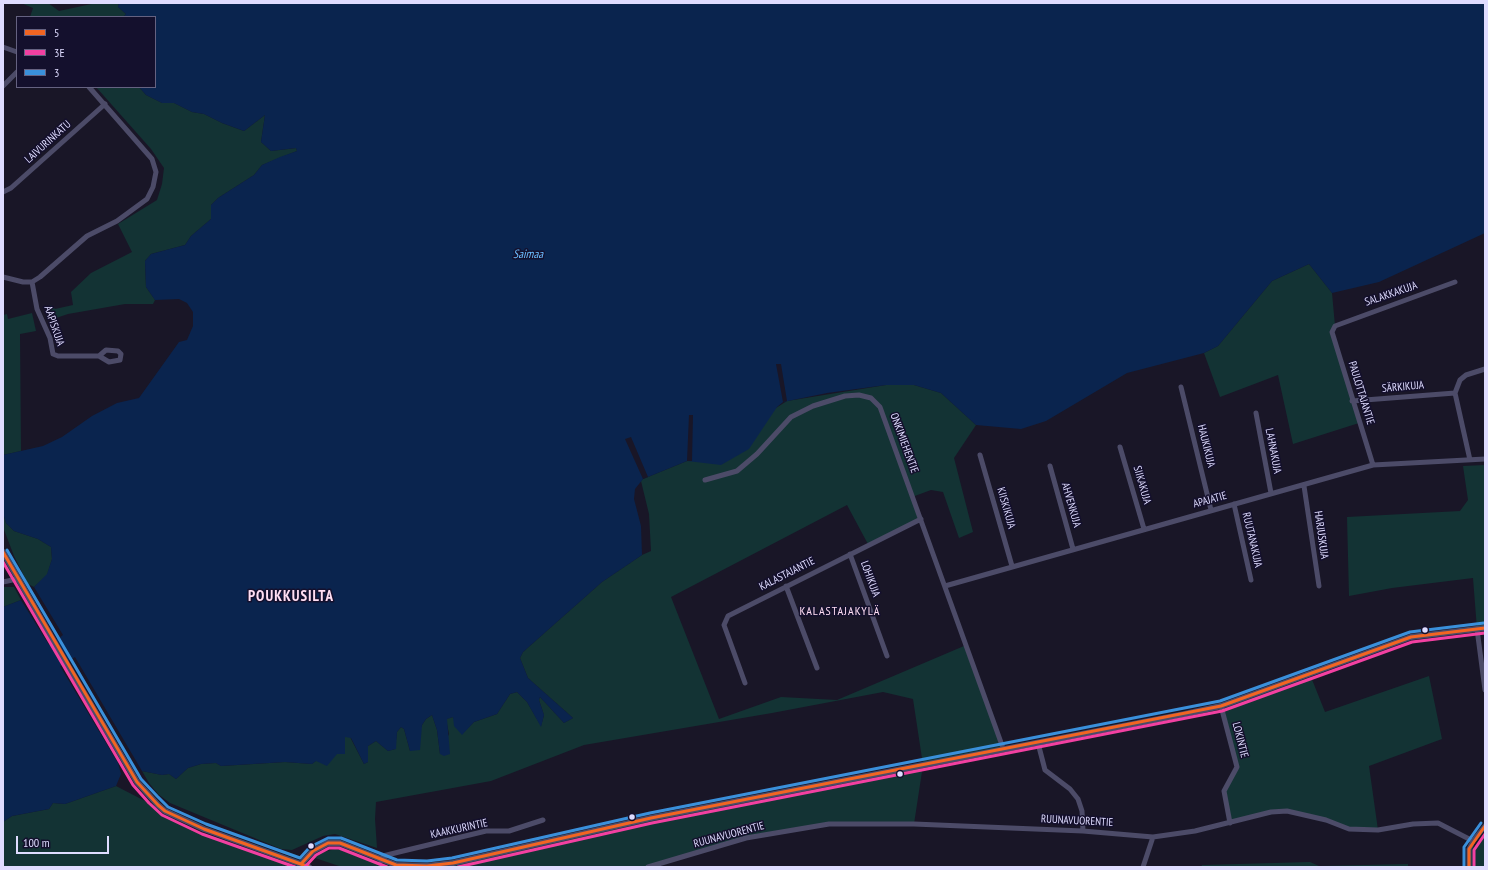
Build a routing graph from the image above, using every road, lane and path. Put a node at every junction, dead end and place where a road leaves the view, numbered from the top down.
1 (3, 47) edge
2 (16, 52) edge
3 (16, 73) edge
4 (3, 86) edge
5 (90, 88) edge
6 (105, 104) junction
7 (3, 192) edge
8 (3, 277) edge
9 (32, 282) junction
10 (1455, 282) dead end
11 (1335, 326) joint
12 (99, 356) dead end
13 (1485, 369) edge
14 (1181, 387) dead end
15 (1455, 393) junction
16 (1352, 401) junction
17 (1256, 414) dead end
18 (1120, 447) dead end
19 (980, 455) dead end
20 (1485, 459) edge
21 (1470, 460) junction
22 (1373, 465) junction
23 (1050, 466) dead end
24 (705, 480) dead end
25 (1304, 486) junction
26 (1271, 493) junction
27 (1234, 504) junction
28 (1211, 510) junction
29 (920, 520) junction
30 (1144, 529) junction
31 (1073, 549) junction
32 (3, 552) edge
33 (850, 554) junction
34 (1012, 566) junction
35 (17, 579) junction
36 (1251, 580) dead end
37 (3, 582) edge
38 (786, 586) junction
39 (945, 586) junction
40 (1318, 586) dead end
41 (1485, 628) edge
42 (1477, 629) junction
43 (888, 656) dead end
44 (817, 668) dead end
45 (745, 683) dead end
46 (1485, 690) edge
47 (1221, 706) junction
48 (1038, 743) junction
49 (1003, 748) junction
50 (543, 820) dead end
51 (1230, 823) junction
52 (1485, 826) edge
53 (1083, 831) junction
54 (1153, 837) junction
55 (1474, 841) junction
56 (381, 860) junction
57 (301, 864) junction
58 (671, 864) edge
59 (309, 867) edge
60 (648, 867) edge
61 (1143, 867) edge
62 (1469, 867) edge

1 - 2 street
3 - 4 street
5 - 6 street
6 - 7 street, LAIVURINKATU
6 - 9 street
8 - 9 street
9 - 12 street, AAPISKUJA
10 - 11 street, SALAKKAKUJA
11 - 16 street, PAULOTTAJANTIE
13 - 15 street
14 - 28 street, HAUKIKUJA
15 - 16 street, SÄRKIKUJA
15 - 21 street
16 - 22 street, PAULOTTAJANTIE
17 - 26 street, LAHNAKUJA
18 - 30 street, SIIKAKUJA
19 - 34 street, KIISKIKUJA
20 - 21 street, APAJATIE
21 - 22 street, APAJATIE
22 - 25 street, APAJATIE
23 - 31 street, AHVENKUJA
24 - 29 street, ONKIMIEHENTIE
25 - 26 street, APAJATIE
25 - 40 street, HARJUSKUJA
26 - 27 street, APAJATIE
27 - 28 street, APAJATIE
27 - 36 street, RUUTANAKUJA
28 - 30 street, APAJATIE
29 - 33 street, KALASTAJANTIE
29 - 39 street, ONKIMIEHENTIE
30 - 31 street, APAJATIE
31 - 34 street, APAJATIE
32 - 35 street
33 - 38 street, KALASTAJANTIE
33 - 43 street, LOHIKUJA
34 - 39 street, APAJATIE
35 - 37 street
35 - 57 street
38 - 44 street
38 - 45 street, KALASTAJANTIE
39 - 49 street, ONKIMIEHENTIE
41 - 42 street
42 - 46 street
42 - 47 street
47 - 48 street
47 - 51 street, LOKINTIE
48 - 49 street
48 - 53 street
49 - 56 street
50 - 56 street, KAAKKURINTIE
51 - 54 street, RUUNAVUORENTIE
51 - 55 street, RUUNAVUORENTIE
52 - 55 street
53 - 54 street, RUUNAVUORENTIE
53 - 58 street, RUUNAVUORENTIE
54 - 61 street
55 - 62 street
56 - 57 street
57 - 59 street
58 - 60 street, RUUNAVUORENTIE

